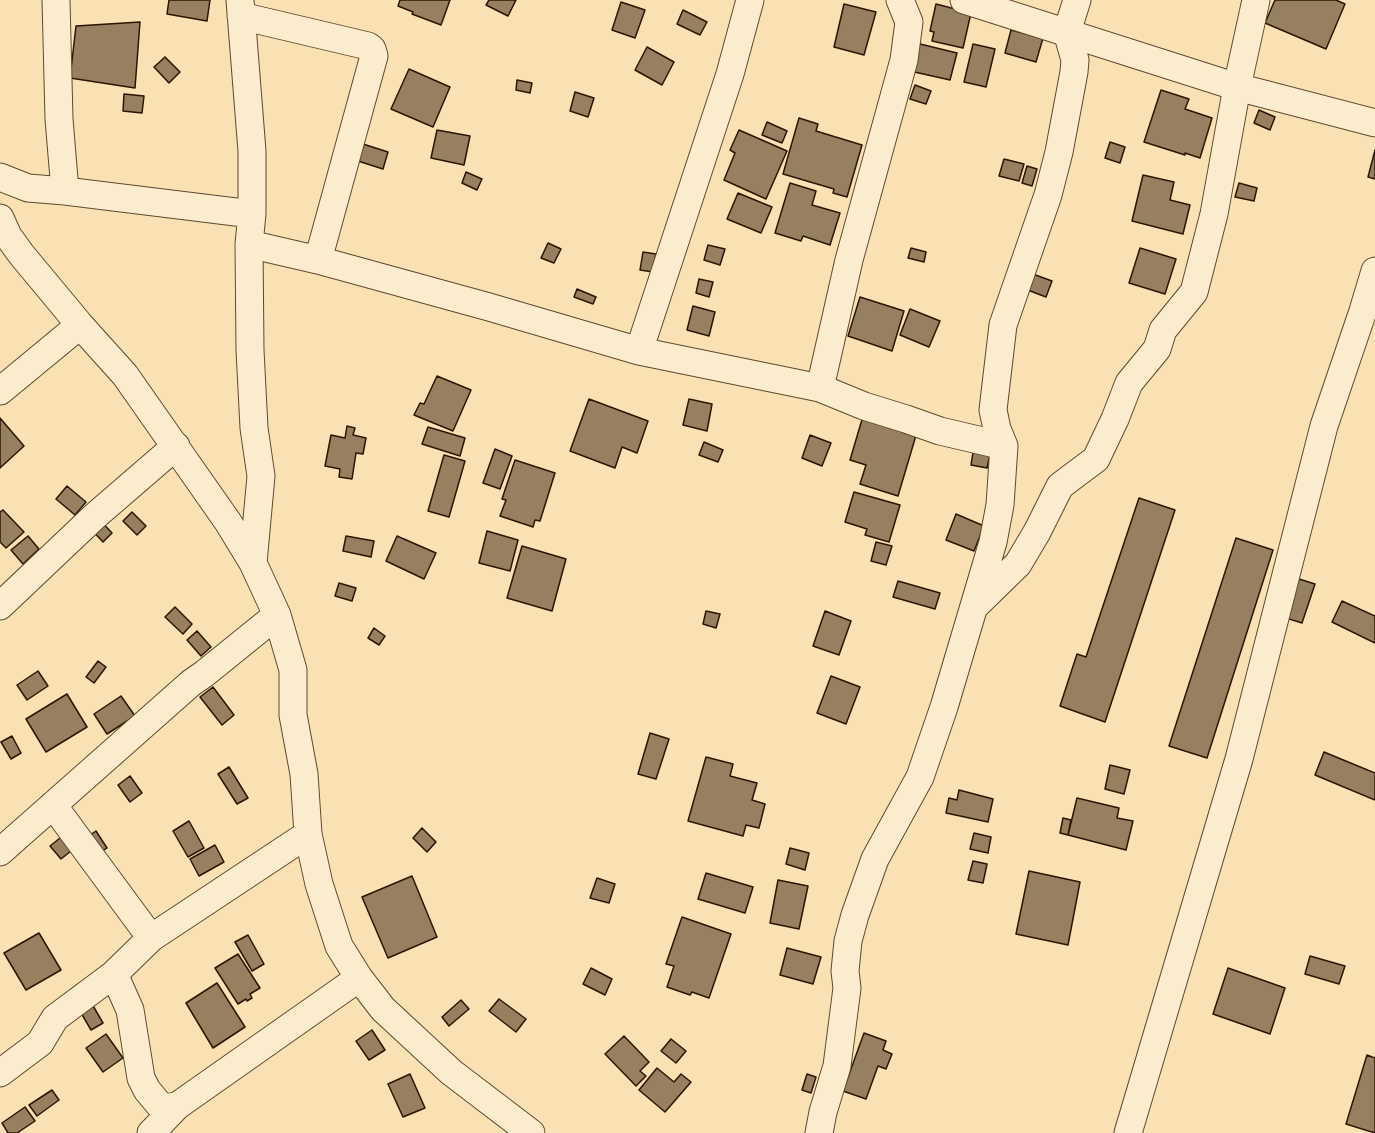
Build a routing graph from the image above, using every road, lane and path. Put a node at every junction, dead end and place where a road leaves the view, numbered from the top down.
1 (56, 0) edge
2 (750, 0) edge
3 (900, 0) edge
4 (964, 0) edge
5 (1077, 0) edge
6 (1256, 0) edge
7 (241, 8) edge
8 (1067, 32) junction
9 (1237, 87) junction
10 (1375, 123) edge
11 (0, 177) edge
12 (65, 191) junction
13 (252, 214) junction
14 (0, 218) edge
15 (249, 244) junction
16 (318, 261) junction
17 (1375, 271) edge
18 (80, 325) junction
19 (639, 351) junction
20 (820, 388) junction
21 (0, 391) edge
22 (176, 446) junction
23 (1004, 446) junction
24 (253, 563) junction
25 (0, 606) edge
26 (975, 606) junction
27 (276, 615) junction
28 (53, 805) junction
29 (308, 834) junction
30 (0, 852) edge
31 (151, 938) junction
32 (114, 974) junction
33 (359, 978) junction
34 (0, 1073) edge
35 (177, 1106) junction
36 (151, 1133) edge
37 (531, 1133) edge
38 (819, 1133) edge
39 (1128, 1133) edge

1 - 12 street
2 - 19 street
3 - 20 street
4 - 8 street
5 - 8 street
6 - 9 street
7 - 13 street
7 - 16 street
8 - 9 street
8 - 23 street
9 - 10 street
9 - 26 street
11 - 12 street
12 - 13 street
13 - 15 street
14 - 18 street
15 - 16 street
15 - 24 street
16 - 19 street
17 - 39 street
18 - 21 street
18 - 22 street
19 - 20 street
20 - 23 street
22 - 24 street
22 - 25 street
23 - 26 street
24 - 27 street
26 - 38 street
27 - 28 street
27 - 29 street
28 - 30 street
28 - 31 street
29 - 31 street
29 - 33 street
31 - 32 street
32 - 34 street
32 - 35 street
33 - 35 street
33 - 37 street
35 - 36 street

